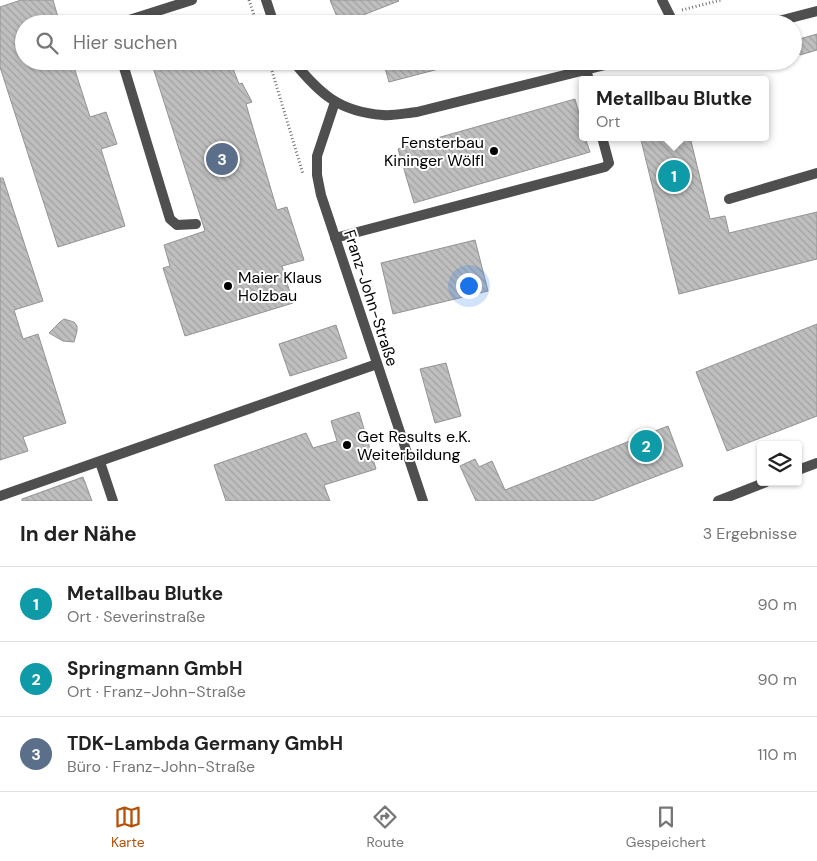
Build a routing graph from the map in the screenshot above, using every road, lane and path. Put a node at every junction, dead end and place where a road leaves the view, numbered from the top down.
1 (192, 0) edge
2 (249, 0) edge
3 (266, 0) edge
4 (662, 0) edge
5 (720, 0) edge
6 (817, 11) edge
7 (669, 13) joint
8 (148, 15) edge
9 (255, 15) edge
10 (271, 15) edge
11 (802, 15) edge
12 (125, 70) edge
13 (301, 70) edge
14 (599, 70) edge
15 (587, 75) edge
16 (579, 77) edge
17 (335, 102) junction
18 (603, 141) edge
19 (817, 173) edge
20 (729, 199) dead end
21 (196, 224) dead end
22 (335, 238) junction
23 (377, 364) junction
24 (100, 462) junction
25 (817, 463) edge
26 (802, 469) edge
27 (757, 486) edge
28 (0, 496) edge
29 (113, 501) edge
30 (423, 501) edge
31 (718, 501) edge

1 - 8 street
2 - 9 path
3 - 10 street
4 - 7 street
5 - 7 path
6 - 11 street
12 - 21 street
13 - 17 street
14 - 15 street
16 - 17 street
17 - 22 street, Franz-John-Straße
18 - 22 street
19 - 20 street
22 - 23 street, Franz-John-Straße
23 - 24 street
23 - 30 street, Franz-John-Straße
24 - 28 street
24 - 29 street
25 - 26 street
27 - 31 street

